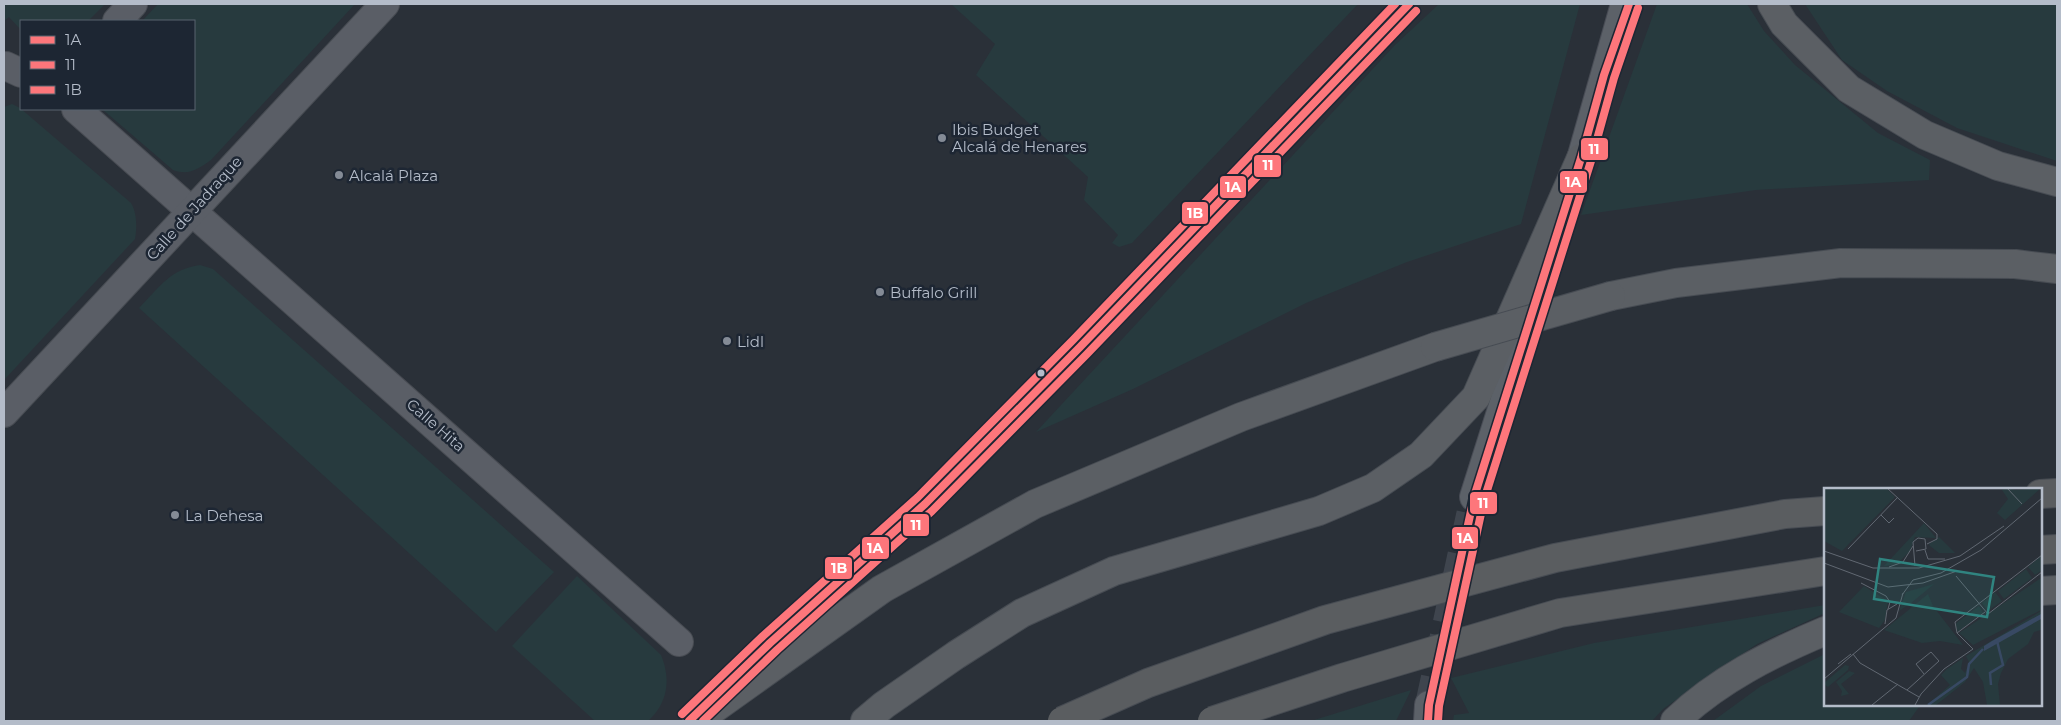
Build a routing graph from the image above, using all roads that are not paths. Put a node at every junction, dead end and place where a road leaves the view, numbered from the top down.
1 (133, 4) edge
2 (384, 4) edge
3 (1772, 4) edge
4 (1626, 7) edge
5 (118, 20) edge
6 (4, 67) edge
7 (20, 73) edge
8 (77, 110) edge
9 (1582, 158) junction
10 (2057, 182) edge
11 (191, 212) junction
12 (2057, 269) edge
13 (4, 413) edge
14 (2057, 493) edge
15 (2041, 494) edge
16 (1474, 496) tunnel mouth
17 (1824, 511) edge
18 (2057, 549) edge
19 (2041, 550) edge
20 (1824, 571) edge
21 (2057, 590) edge
22 (2041, 591) edge
23 (1824, 631) edge
24 (679, 642) dead end
25 (697, 721) edge
26 (865, 721) edge
27 (1062, 721) edge
28 (1212, 721) edge
29 (1675, 721) edge

1 - 5 street
2 - 11 street, Calle de Jadraque
3 - 10 highway
4 - 9 main road
6 - 7 street
8 - 11 street, Calle Hita
9 - 16 main road
9 - 26 highway
11 - 13 street, Calle de Jadraque
11 - 24 street, Calle Hita
12 - 25 highway, bridge
14 - 15 highway
17 - 27 highway, bridge
18 - 19 highway
20 - 28 highway, bridge
21 - 22 highway
23 - 29 highway

